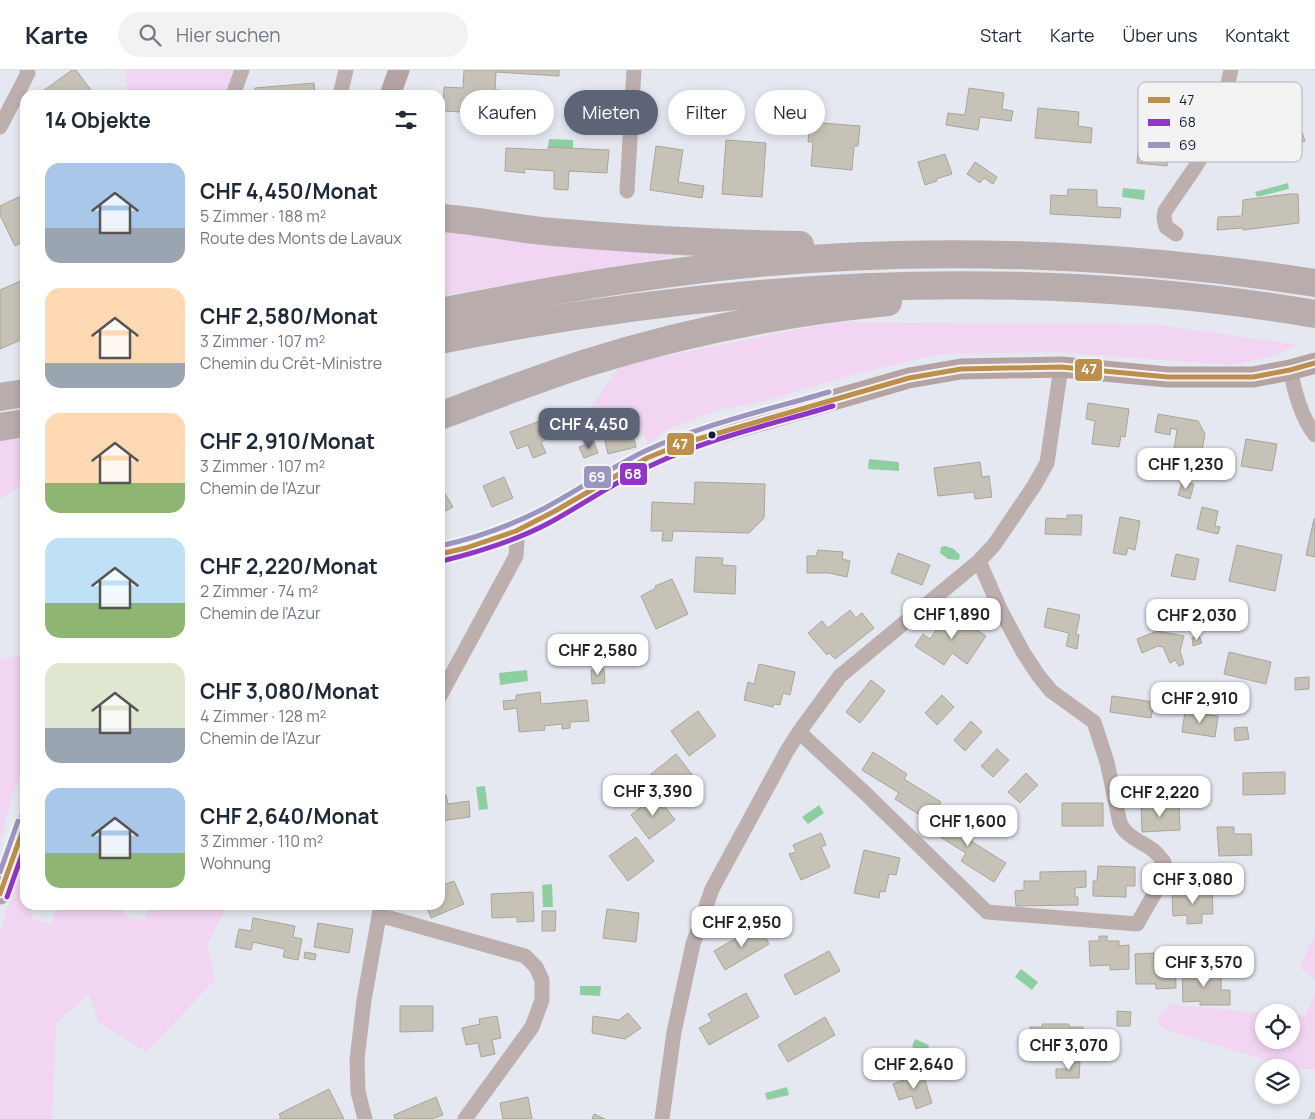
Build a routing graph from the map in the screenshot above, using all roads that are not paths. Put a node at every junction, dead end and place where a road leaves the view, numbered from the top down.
1 (27, 70) edge
2 (242, 70) edge
3 (346, 70) edge
4 (399, 70) edge
5 (634, 70) edge
6 (235, 90) edge
7 (341, 90) edge
8 (392, 90) edge
9 (0, 127) edge
10 (1198, 162) edge
11 (627, 190) dead end
12 (446, 216) edge
13 (1176, 234) dead end
14 (1029, 256) junction
15 (1315, 283) edge
16 (1054, 287) junction
17 (445, 311) edge
18 (1315, 314) edge
19 (445, 339) edge
20 (1315, 363) edge
21 (1061, 367) junction
22 (1290, 370) junction
23 (20, 394) edge
24 (0, 397) edge
25 (445, 414) edge
26 (20, 424) edge
27 (0, 427) edge
28 (1315, 435) edge
29 (516, 531) junction
30 (445, 553) edge
31 (979, 561) junction
32 (445, 687) edge
33 (798, 732) junction
34 (20, 838) edge
35 (0, 894) edge
36 (380, 910) edge
37 (365, 1119) edge
38 (465, 1119) edge
39 (662, 1119) edge

1 - 9 street
2 - 6 street
3 - 7 street
4 - 8 street
5 - 11 street
10 - 13 street
12 - 14 highway
14 - 15 highway
14 - 17 highway
16 - 18 highway
16 - 19 highway
16 - 25 highway
20 - 22 street
21 - 22 street
21 - 29 street
21 - 31 street
22 - 28 street
23 - 24 highway
26 - 27 highway
29 - 30 street
29 - 32 street
31 - 33 street
31 - 33 street
33 - 39 street
34 - 35 street
36 - 37 street
36 - 38 street

